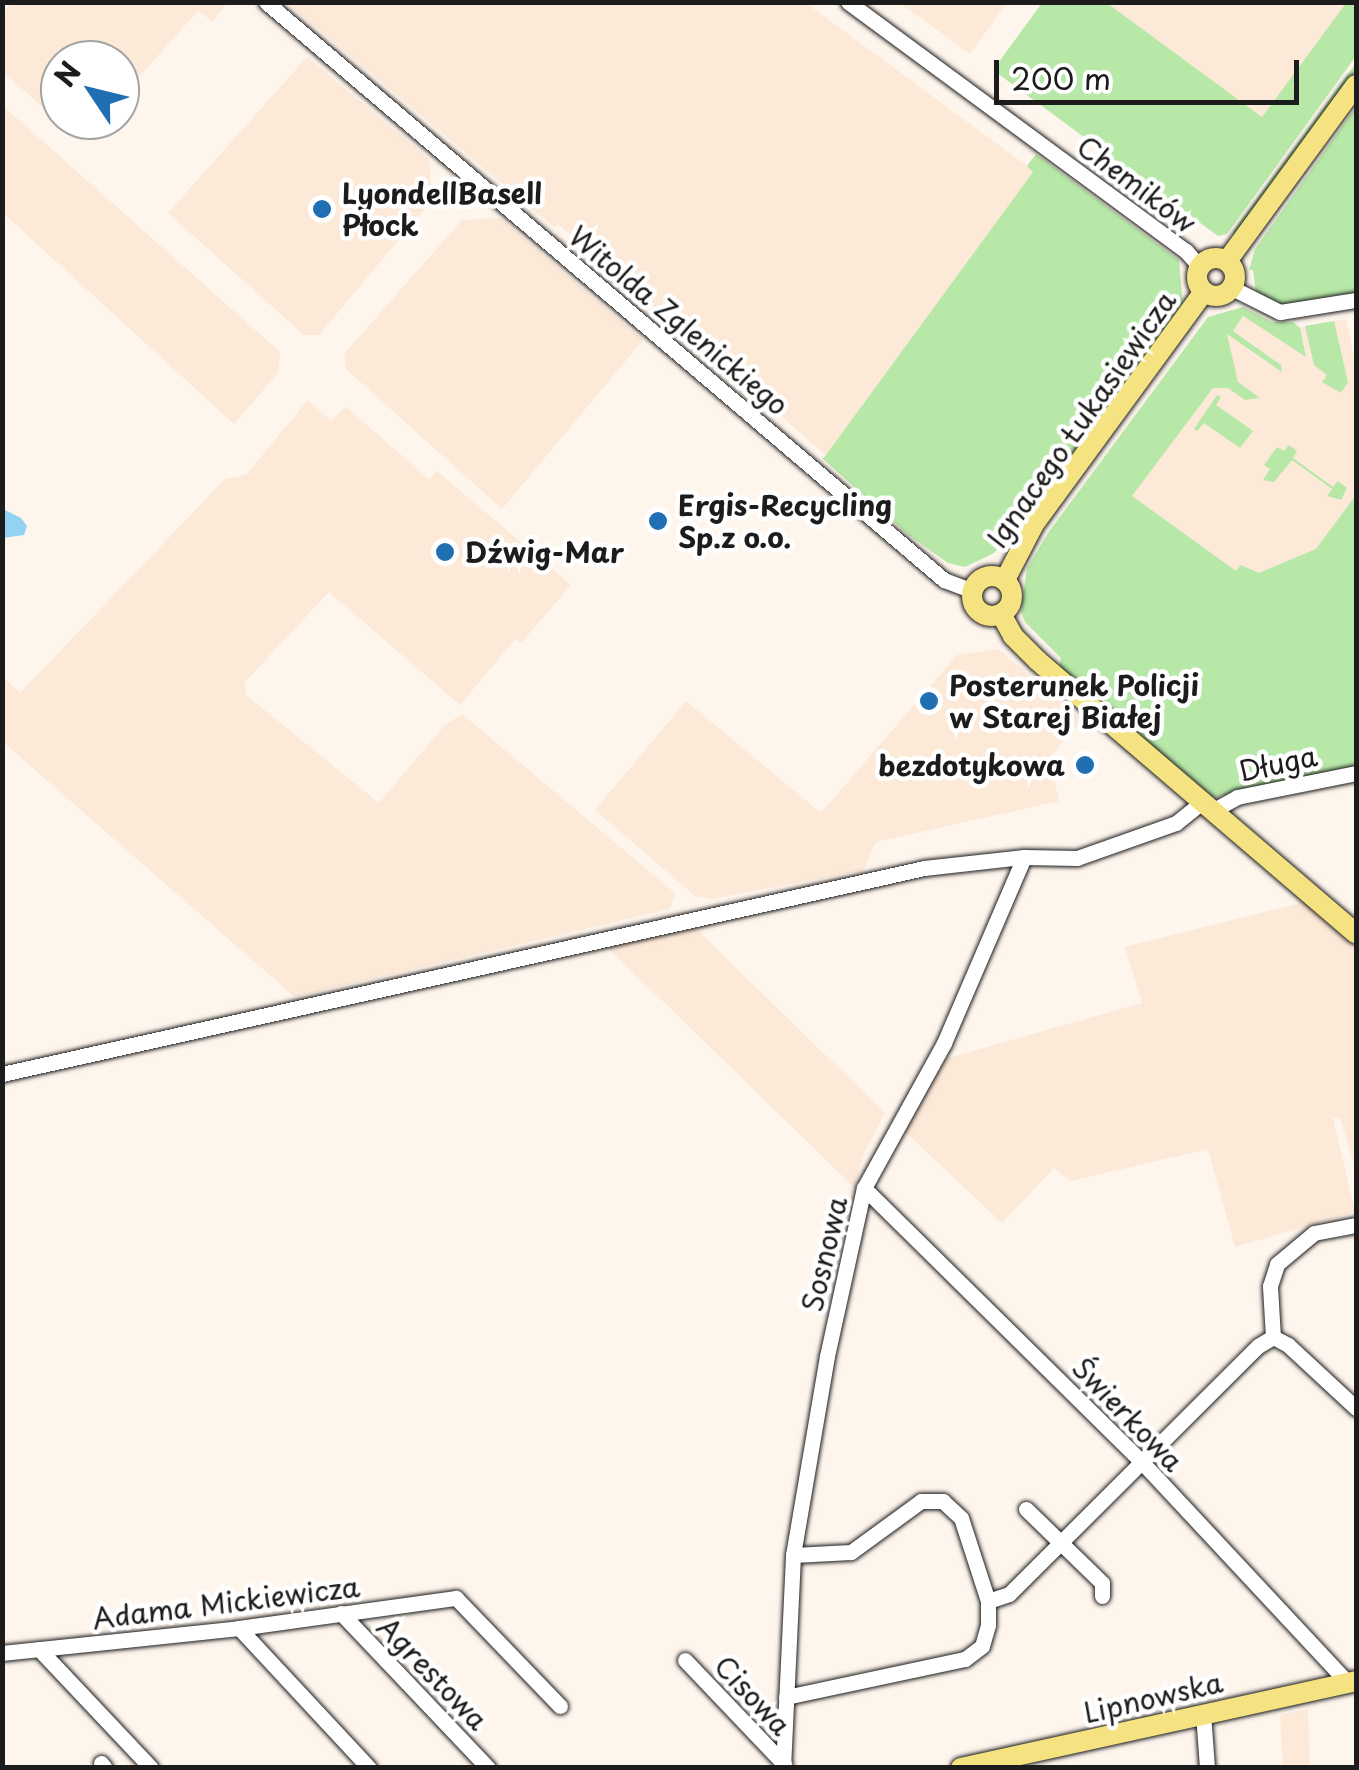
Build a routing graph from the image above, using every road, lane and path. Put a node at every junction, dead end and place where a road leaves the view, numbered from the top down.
1 (266, 2) edge
2 (848, 2) edge
3 (1356, 85) edge
4 (1226, 261) junction
5 (1200, 267) junction
6 (1232, 288) junction
7 (1204, 292) junction
8 (1356, 300) edge
9 (1005, 580) junction
10 (972, 590) junction
11 (1001, 614) junction
12 (1356, 773) edge
13 (1207, 806) junction
14 (1024, 856) junction
15 (1356, 934) edge
16 (2, 1074) edge
17 (864, 1188) junction
18 (1356, 1224) edge
19 (1273, 1337) junction
20 (1356, 1408) edge
21 (1141, 1461) junction
22 (1026, 1508) dead end
23 (1060, 1542) junction
24 (793, 1555) junction
25 (1102, 1596) dead end
26 (988, 1601) junction
27 (341, 1613) junction
28 (239, 1628) junction
29 (39, 1650) junction
30 (2, 1653) edge
31 (685, 1660) dead end
32 (1352, 1682) edge
33 (786, 1697) junction
34 (560, 1706) dead end
35 (1203, 1713) junction
36 (1019, 1761) edge
37 (784, 1766) edge
38 (151, 1768) edge
39 (369, 1768) edge
40 (488, 1768) edge
41 (962, 1768) edge
42 (1207, 1768) edge

1 - 10 street, Witolda Zglenickiego
2 - 5 street, Chemików
3 - 4 main road
4 - 5 main road
4 - 6 main road
5 - 7 main road
6 - 7 main road
6 - 8 street
7 - 9 main road, Ignacego Łukasiewicza
9 - 10 main road
9 - 11 main road
10 - 11 main road
11 - 13 main road
12 - 13 street, Długa
13 - 14 street
13 - 15 main road
14 - 16 street
14 - 17 street, Sosnowa
17 - 21 street, Świerkowa
17 - 24 street, Sosnowa
18 - 19 street
19 - 20 street
19 - 21 street
21 - 23 street
21 - 32 street, Świerkowa
22 - 23 street
23 - 25 street
23 - 26 street
24 - 26 street
24 - 33 street, Sosnowa
26 - 33 street
27 - 28 street, Adama Mickiewicza
27 - 34 street, Adama Mickiewicza
27 - 40 street, Agrestowa
28 - 29 street, Adama Mickiewicza
28 - 39 street
29 - 30 street, Adama Mickiewicza
29 - 38 street
31 - 37 street, Cisowa
32 - 35 main road, Lipnowska
33 - 37 street, Sosnowa
35 - 36 main road, Lipnowska
35 - 42 street
36 - 41 main road, Lipnowska

